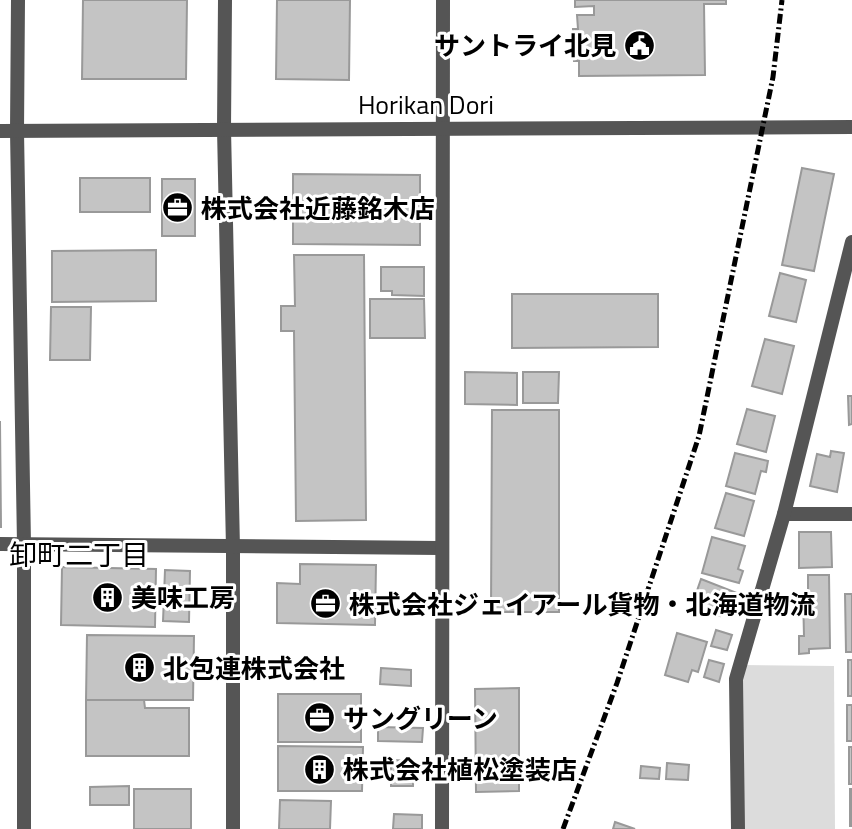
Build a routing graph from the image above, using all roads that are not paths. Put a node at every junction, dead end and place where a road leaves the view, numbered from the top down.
1 (18, 0) edge
2 (225, 0) edge
3 (443, 0) edge
4 (852, 127) edge
5 (444, 128) junction
6 (224, 130) junction
7 (0, 131) edge
8 (17, 131) junction
9 (852, 242) edge
10 (784, 514) junction
11 (852, 514) edge
12 (0, 544) edge
13 (24, 544) junction
14 (233, 548) junction
15 (440, 548) junction
16 (24, 829) edge
17 (233, 829) edge
18 (442, 829) edge
19 (738, 829) edge

1 - 8 street
2 - 6 street
3 - 5 street
4 - 5 street, Horikan Dori
5 - 6 street, Horikan Dori
5 - 15 street
6 - 8 street, Horikan Dori
6 - 14 street
7 - 8 street, Horikan Dori
8 - 13 street
9 - 10 street
10 - 11 street
10 - 19 street
12 - 13 street
13 - 14 street
13 - 16 street
14 - 15 street
14 - 17 street
15 - 18 street

